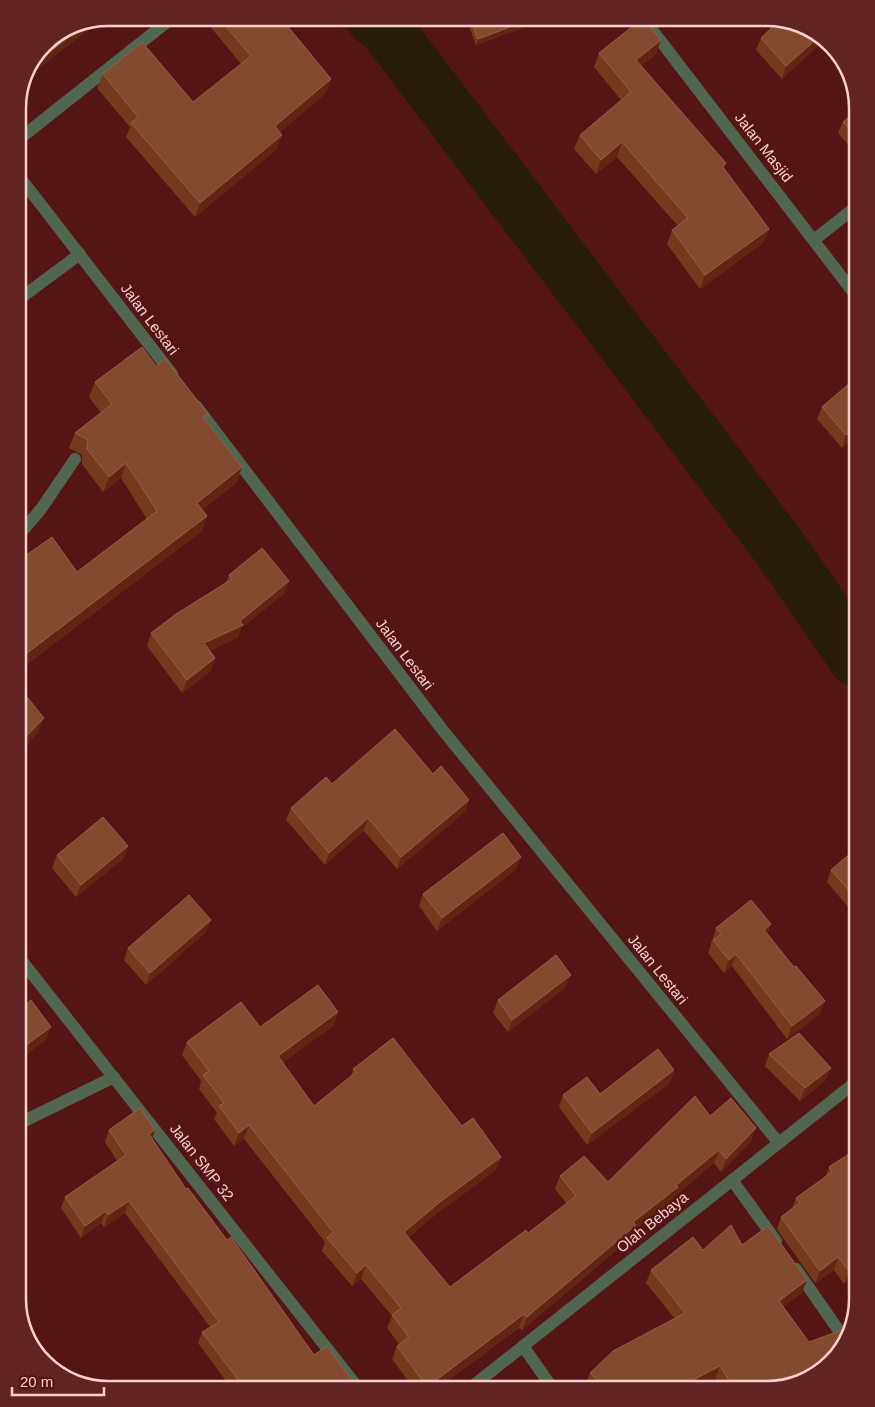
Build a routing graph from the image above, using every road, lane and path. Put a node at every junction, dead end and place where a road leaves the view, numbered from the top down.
1 (162, 26) edge
2 (650, 26) edge
3 (26, 134) edge
4 (26, 184) edge
5 (849, 213) edge
6 (814, 240) junction
7 (80, 254) junction
8 (849, 285) edge
9 (26, 294) edge
10 (75, 459) dead end
11 (26, 526) edge
12 (26, 966) edge
13 (114, 1077) junction
14 (849, 1088) edge
15 (26, 1120) edge
16 (778, 1142) junction
17 (732, 1180) junction
18 (841, 1333) edge
19 (523, 1346) junction
20 (353, 1381) edge
21 (479, 1381) edge
22 (547, 1381) edge

1 - 3 street
2 - 6 street, Jalan Masjid
4 - 7 street, Jalan Lestari
5 - 6 street
6 - 8 street, Jalan Masjid
7 - 9 street
7 - 16 street, Jalan Lestari
10 - 11 street
12 - 13 street, Jalan SMP 32
13 - 15 street
13 - 20 street, Jalan SMP 32
14 - 16 street, Olah Bebaya
16 - 17 street, Olah Bebaya
17 - 18 street
17 - 19 street, Olah Bebaya
19 - 21 street, Olah Bebaya
19 - 22 street

